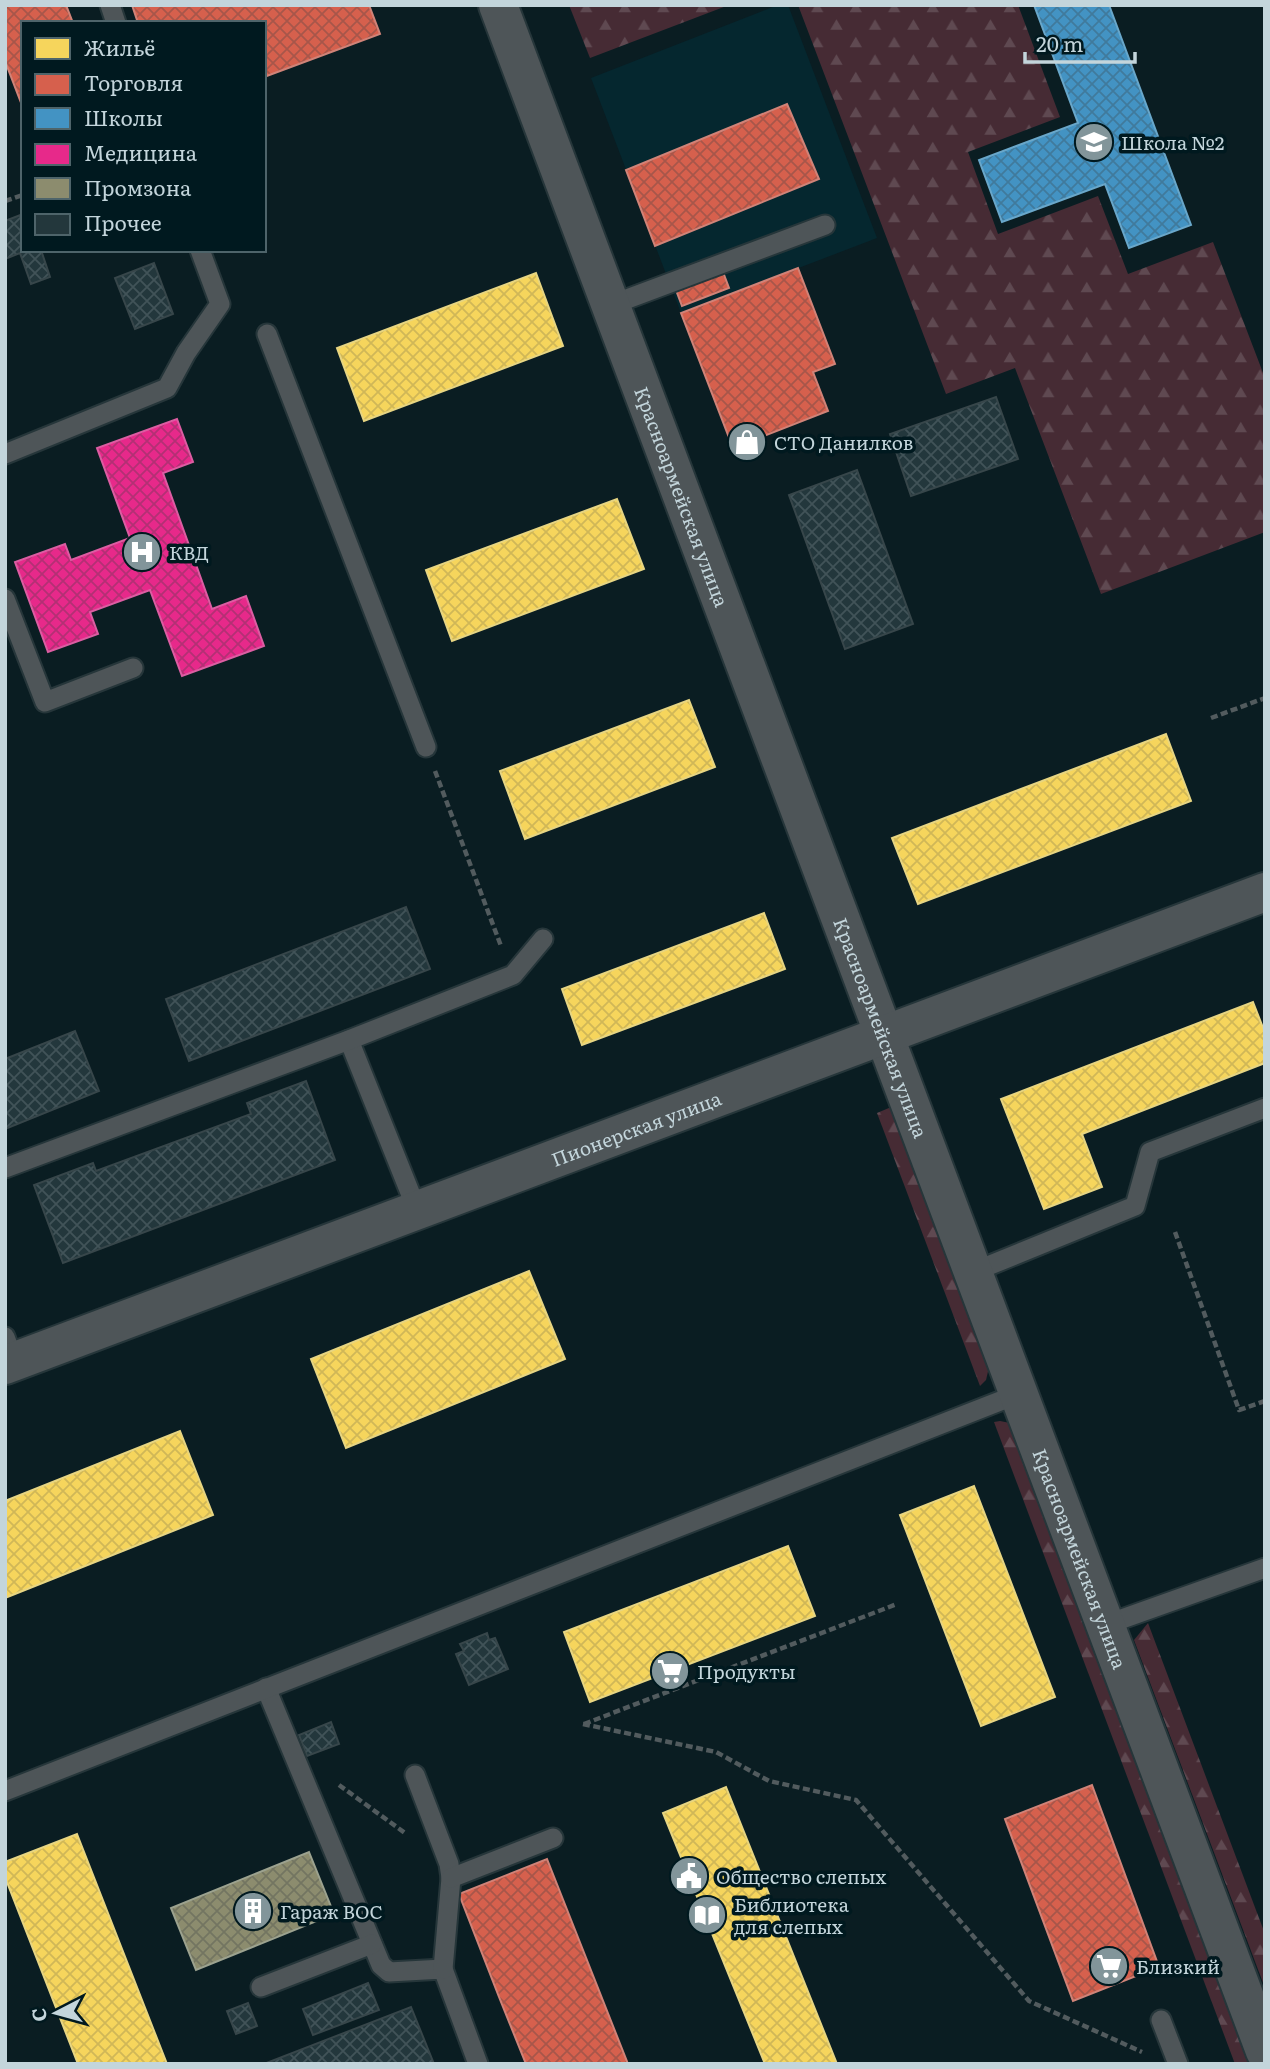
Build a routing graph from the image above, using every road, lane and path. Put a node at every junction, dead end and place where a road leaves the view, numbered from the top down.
1 (498, 5) edge
2 (825, 225) dead end
3 (201, 252) edge
4 (611, 305) junction
5 (267, 334) dead end
6 (5, 454) edge
7 (5, 599) edge
8 (133, 668) dead end
9 (1265, 698) edge
10 (1211, 718) dead end
11 (426, 747) joint
12 (1265, 892) edge
13 (543, 939) dead end
14 (513, 975) junction
15 (884, 1035) junction
16 (349, 1040) junction
17 (1265, 1108) edge
18 (5, 1168) edge
19 (416, 1210) junction
20 (1175, 1232) dead end
21 (973, 1272) junction
22 (8, 1354) edge
23 (1018, 1394) junction
24 (1265, 1401) edge
25 (1265, 1568) edge
26 (897, 1604) dead end
27 (1105, 1625) junction
28 (267, 1688) junction
29 (415, 1774) dead end
30 (302, 1776) junction
31 (5, 1791) edge
32 (553, 1838) dead end
33 (450, 1871) junction
34 (372, 1944) junction
35 (443, 1969) junction
36 (261, 1987) dead end
37 (1161, 2020) dead end
38 (1265, 2051) edge
39 (1142, 2052) dead end
40 (478, 2064) edge
41 (1178, 2064) edge

1 - 4 street, Красноармейская улица
2 - 4 lane
3 - 6 lane
4 - 15 street, Красноармейская улица
5 - 11 lane
7 - 8 lane
9 - 10 path
11 - 14 path
12 - 15 street, Пионерская улица
13 - 14 lane
14 - 16 lane
15 - 19 street, Пионерская улица
15 - 21 street, Красноармейская улица
16 - 18 lane
16 - 19 lane
17 - 21 lane
19 - 22 street, Пионерская улица
20 - 24 path
21 - 23 street, Красноармейская улица
23 - 27 street, Красноармейская улица
23 - 28 lane
25 - 27 lane
26 - 39 path
27 - 38 street, Красноармейская улица
28 - 30 lane
28 - 31 lane
29 - 33 lane
30 - 33 path
30 - 34 lane
32 - 33 lane
33 - 35 lane
34 - 35 lane
34 - 36 lane
35 - 40 lane
37 - 41 lane

